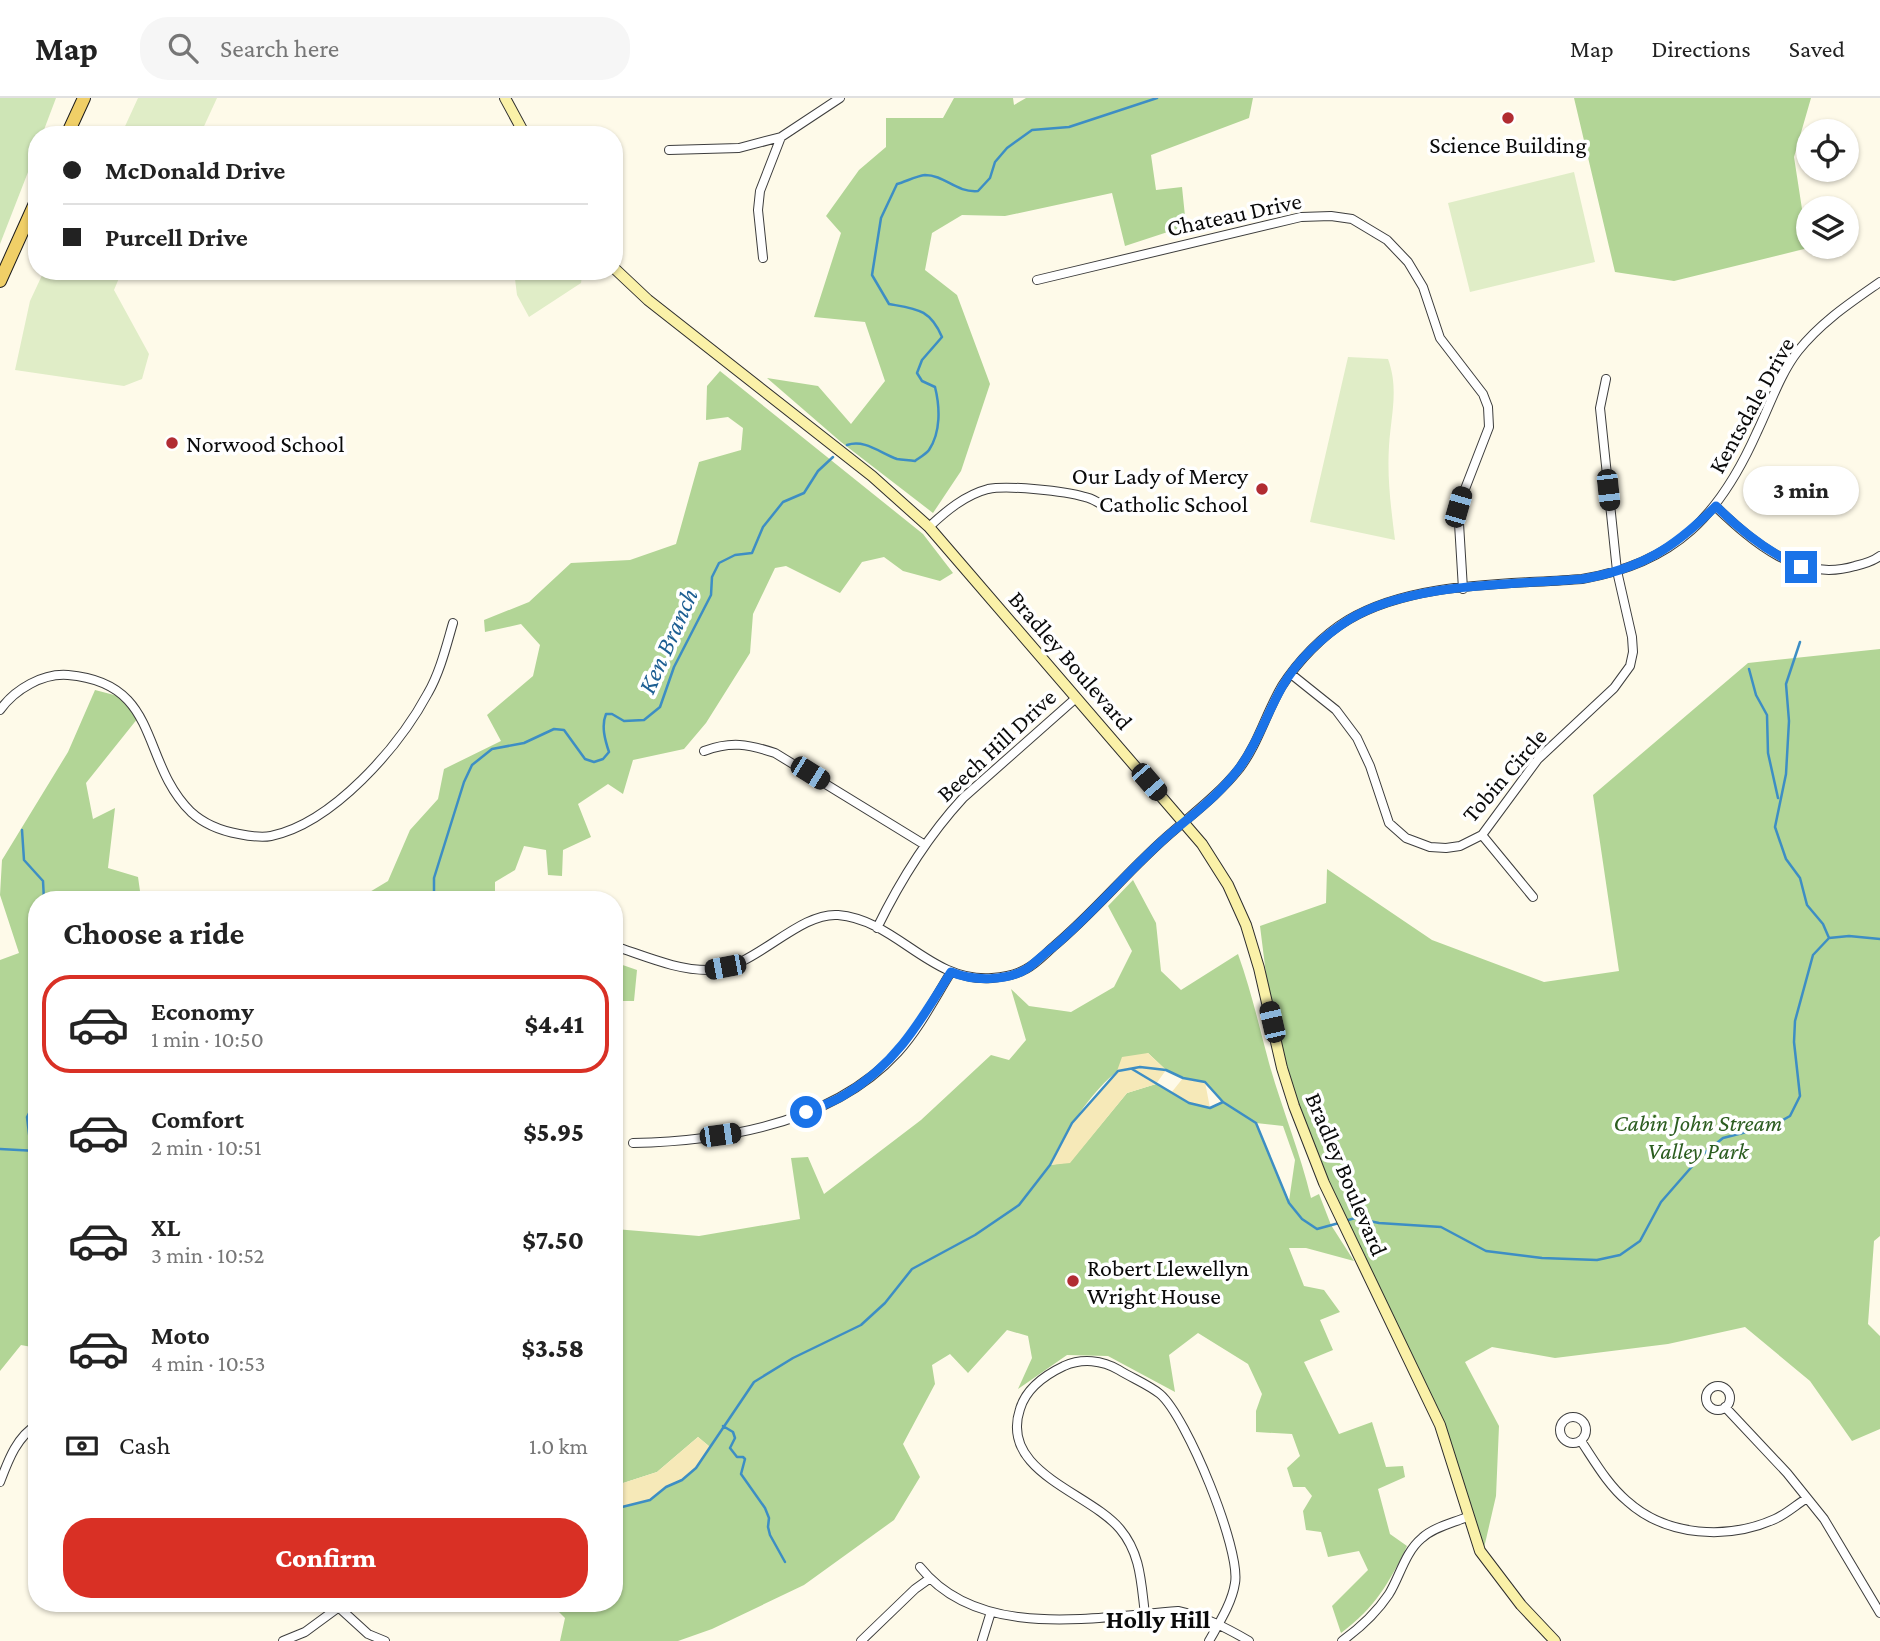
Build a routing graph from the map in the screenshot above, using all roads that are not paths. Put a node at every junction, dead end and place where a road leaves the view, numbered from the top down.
1 (84, 98) edge
2 (505, 98) edge
3 (840, 98) edge
4 (71, 126) edge
5 (520, 126) edge
6 (781, 137) junction
7 (669, 150) dead end
8 (28, 219) edge
9 (763, 258) dead end
10 (623, 276) edge
11 (1037, 280) dead end
12 (0, 281) edge
13 (1880, 282) edge
14 (1606, 379) dead end
15 (1105, 506) dead end
16 (1716, 506) junction
17 (929, 527) junction
18 (1880, 556) edge
19 (1617, 571) junction
20 (1464, 589) junction
21 (453, 623) dead end
22 (1291, 674) junction
23 (1076, 698) junction
24 (0, 710) edge
25 (704, 751) dead end
26 (1185, 823) junction
27 (1482, 835) junction
28 (925, 845) junction
29 (1533, 897) dead end
30 (877, 928) junction
31 (623, 949) edge
32 (951, 972) junction
33 (634, 1143) dead end
34 (1725, 1407) dead end
35 (28, 1431) edge
36 (1581, 1441) dead end
37 (0, 1482) edge
38 (1807, 1498) junction
39 (1467, 1517) junction
40 (920, 1567) dead end
41 (929, 1579) junction
42 (329, 1612) edge
43 (344, 1612) edge
44 (1880, 1613) edge
45 (1145, 1614) junction
46 (990, 1615) junction
47 (1219, 1623) junction
48 (283, 1641) edge
49 (385, 1641) edge
50 (861, 1641) edge
51 (982, 1641) edge
52 (1209, 1641) edge
53 (1249, 1641) edge
54 (1342, 1641) edge
55 (1555, 1641) edge

1 - 4 main road
2 - 5 main road
3 - 6 street
6 - 7 street
6 - 9 street
8 - 12 main road
10 - 17 main road, Bradley Boulevard
11 - 20 street, Chateau Drive
13 - 16 street, Kentsdale Drive
14 - 19 street, Tobin Circle
15 - 17 street
16 - 18 street
16 - 19 street, Kentsdale Drive
17 - 23 main road, Bradley Boulevard
19 - 20 street, Kentsdale Drive
19 - 27 street, Tobin Circle
20 - 22 street, Kentsdale Drive
21 - 24 street
22 - 26 street, Kentsdale Drive
22 - 27 street, Tobin Circle
23 - 26 main road, Bradley Boulevard
23 - 28 street, Beech Hill Drive
25 - 28 street
26 - 32 street, Kentsdale Drive
26 - 39 main road, Bradley Boulevard
27 - 29 street
28 - 30 street, Beech Hill Drive
30 - 31 street, Kentsdale Drive
30 - 32 street, Kentsdale Drive
32 - 33 street
34 - 38 street
35 - 37 street
36 - 38 street
38 - 44 street
39 - 54 street
39 - 55 main road, Bradley Boulevard
40 - 41 street
41 - 46 street
41 - 50 street
42 - 48 street
43 - 49 street
45 - 46 street
45 - 47 street
45 - 47 street
46 - 51 street
47 - 52 street
47 - 53 street

